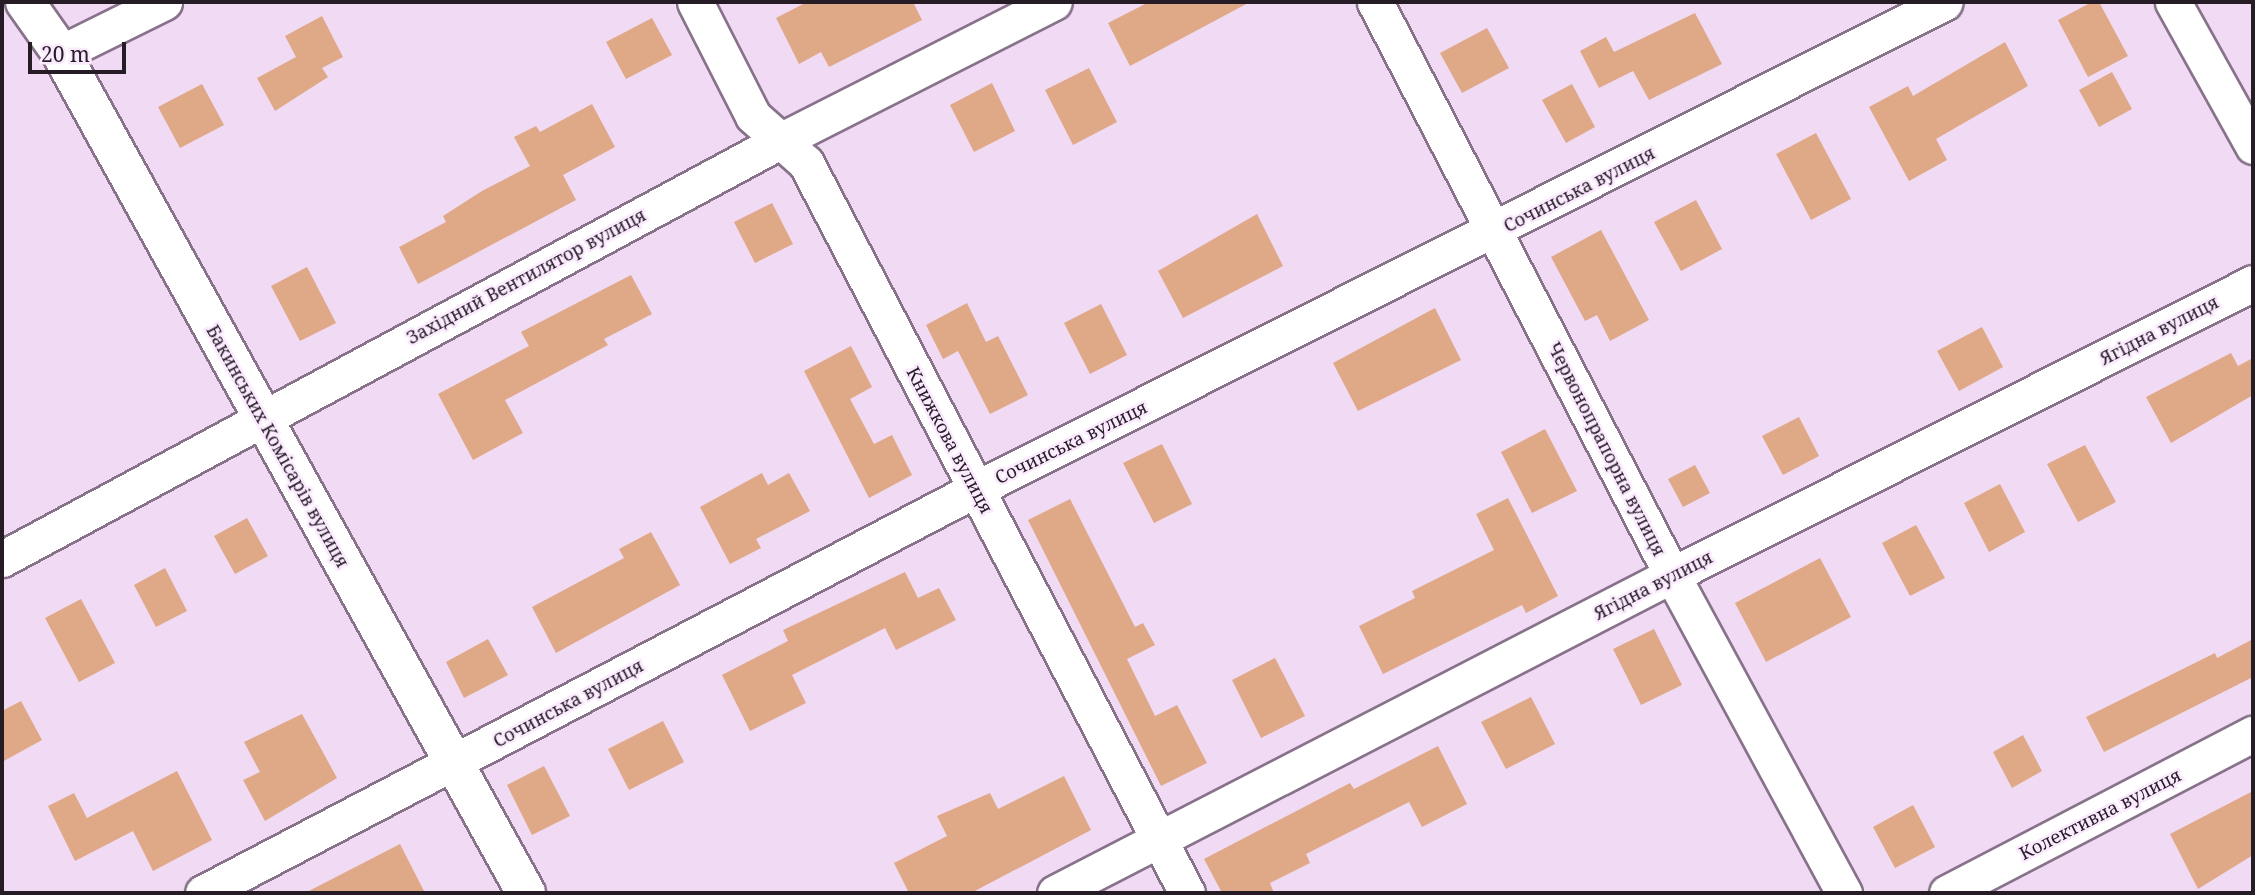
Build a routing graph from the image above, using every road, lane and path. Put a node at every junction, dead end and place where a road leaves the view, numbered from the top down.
1 (25, 2) edge
2 (164, 2) edge
3 (695, 2) edge
4 (1054, 2) edge
5 (1376, 2) edge
6 (1945, 2) edge
7 (2173, 2) edge
8 (61, 53) junction
9 (780, 141) junction
10 (2253, 146) edge
11 (1496, 232) junction
12 (2253, 283) edge
13 (262, 416) junction
14 (976, 489) junction
15 (2, 559) edge
16 (1672, 575) junction
17 (2253, 734) edge
18 (454, 763) junction
19 (1159, 840) junction
20 (203, 893) edge
21 (526, 893) edge
22 (1055, 893) edge
23 (1187, 893) edge
24 (1844, 893) edge
25 (1947, 893) edge

1 - 8 street, Бакинських Комісарів вулиця
2 - 8 street
3 - 9 street, Книжкова вулиця
4 - 9 street, Західний Вентилятор вулиця
5 - 11 street, Червонопрапорна вулиця
6 - 11 street, Сочинська вулиця
7 - 10 street
8 - 13 street, Бакинських Комісарів вулиця
9 - 13 street, Західний Вентилятор вулиця
9 - 14 street, Книжкова вулиця
11 - 14 street, Сочинська вулиця
11 - 16 street, Червонопрапорна вулиця
12 - 16 street, Ягідна вулиця
13 - 15 street, Західний Вентилятор вулиця
13 - 18 street, Бакинських Комісарів вулиця
14 - 18 street, Сочинська вулиця
14 - 19 street, Книжкова вулиця
16 - 19 street, Ягідна вулиця
16 - 24 street, Червонопрапорна вулиця
17 - 25 street, Колективна вулиця
18 - 20 street, Сочинська вулиця
18 - 21 street, Бакинських Комісарів вулиця
19 - 22 street, Ягідна вулиця
19 - 23 street, Книжкова вулиця

